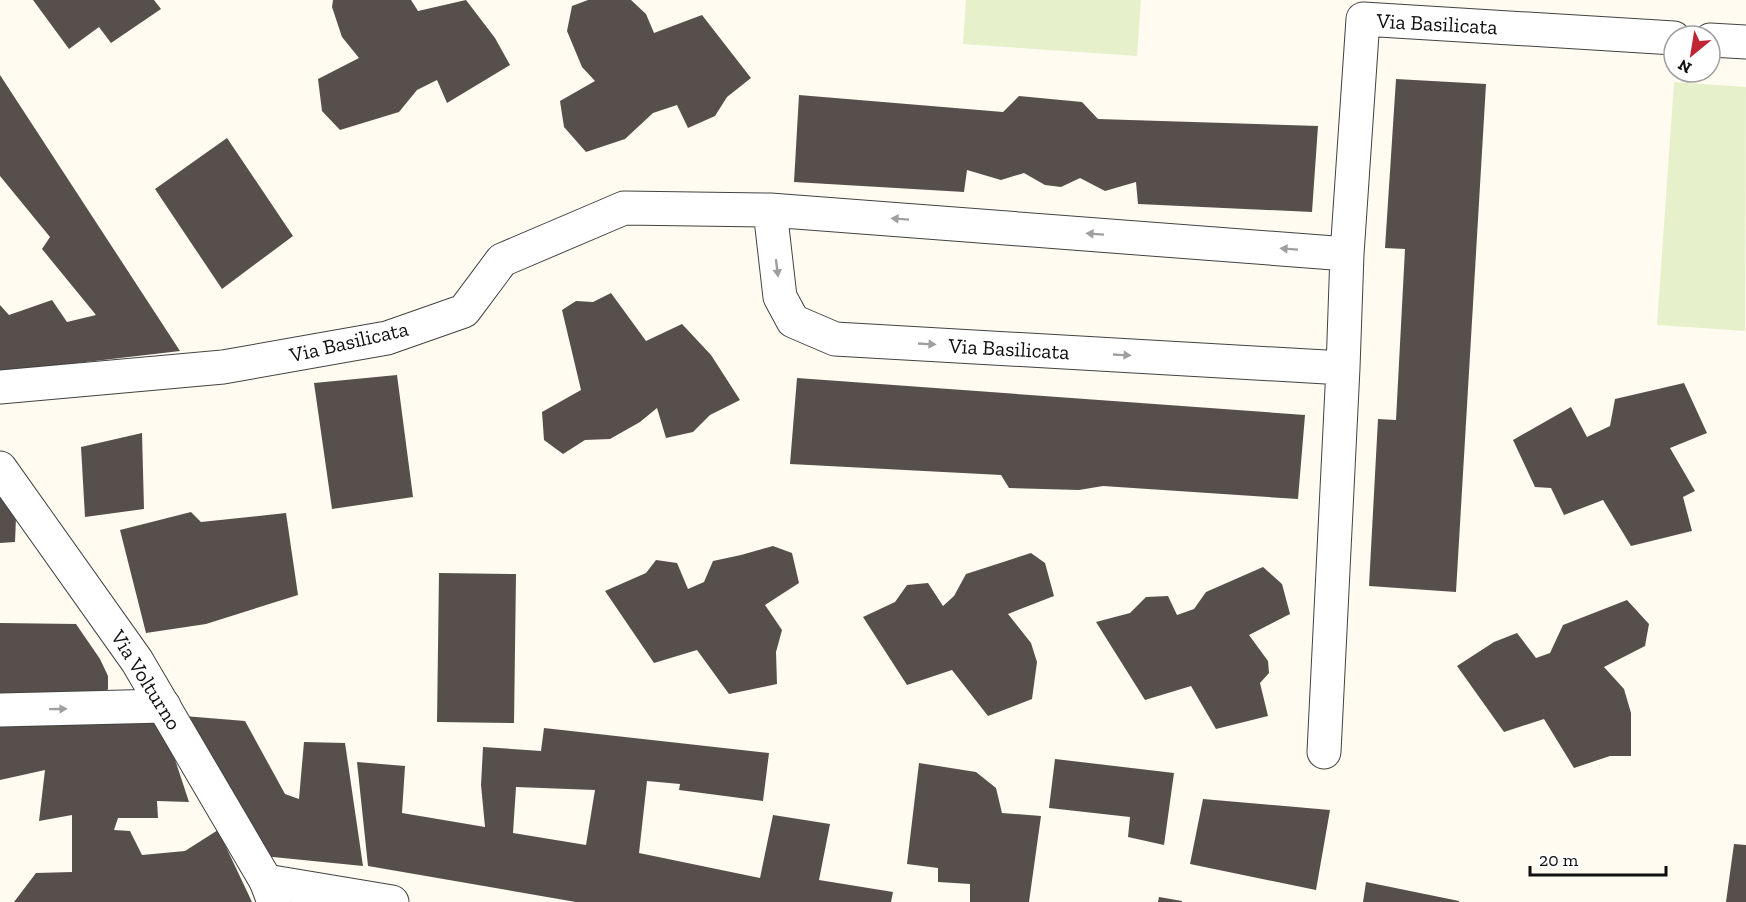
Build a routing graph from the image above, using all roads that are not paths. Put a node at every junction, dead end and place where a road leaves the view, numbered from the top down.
1 (1662, 37) edge
2 (1722, 41) edge
3 (1746, 42) edge
4 (770, 210) junction
5 (1347, 254) junction
6 (1343, 368) junction
7 (0, 387) edge
8 (0, 468) edge
9 (164, 706) junction
10 (0, 710) edge
11 (1324, 752) dead end
12 (270, 891) edge
13 (392, 902) edge

1 - 5 street, Via Basilicata
2 - 3 street
5 -> 4 street, Via Basilicata
4 -> 6 street, Via Basilicata
4 - 7 street, Via Basilicata
5 - 6 street, Via Basilicata
6 - 11 street, Via Basilicata
8 - 9 street, Via Volturno
10 -> 9 street
9 - 12 street, Via Volturno
12 - 13 street

